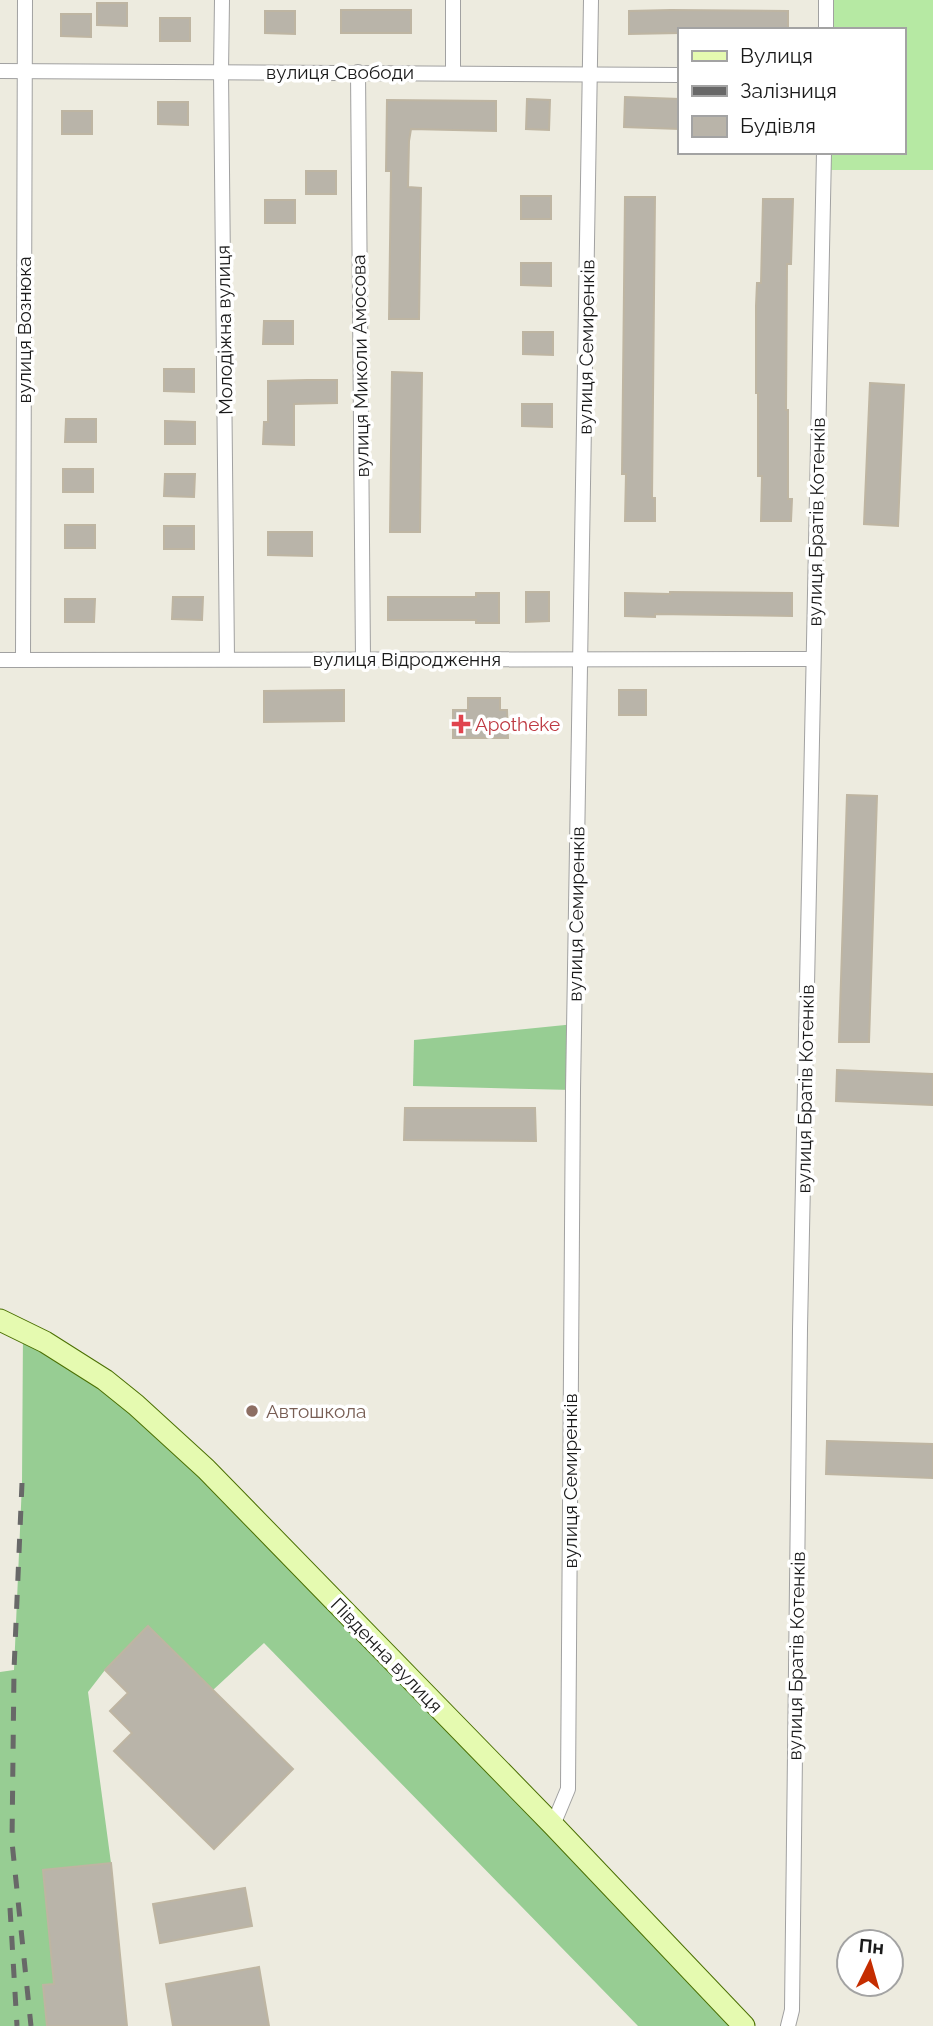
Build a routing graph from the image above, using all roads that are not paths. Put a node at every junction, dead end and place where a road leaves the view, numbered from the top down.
1 (25, 0) edge
2 (222, 0) edge
3 (453, 0) edge
4 (591, 0) edge
5 (826, 0) edge
6 (826, 28) edge
7 (0, 71) edge
8 (24, 72) junction
9 (221, 72) junction
10 (358, 72) junction
11 (453, 73) junction
12 (591, 74) junction
13 (678, 75) edge
14 (824, 154) edge
15 (227, 659) junction
16 (363, 659) junction
17 (581, 659) junction
18 (813, 659) junction
19 (0, 660) edge
20 (23, 660) junction
21 (0, 1320) edge
22 (553, 1825) junction
23 (744, 2026) edge
24 (788, 2026) edge

1 - 8 street, вулиця Вознюка
2 - 9 street, Молодіжна вулиця
3 - 11 street
4 - 12 street, вулиця Семиренків
5 - 6 street
7 - 8 street, вулиця Свободи
8 - 9 street, вулиця Свободи
8 - 20 street, вулиця Вознюка
9 - 10 street, вулиця Свободи
9 - 15 street, Молодіжна вулиця
10 - 11 street, вулиця Свободи
10 - 16 street, вулиця Миколи Амосова
11 - 12 street, вулиця Свободи
12 - 13 street, вулиця Свободи
12 - 17 street, вулиця Семиренків
14 - 18 street, вулиця Братів Котенків
15 - 16 street, вулиця Відродження
15 - 20 street, вулиця Відродження
16 - 17 street, вулиця Відродження
17 - 18 street, вулиця Відродження
17 - 22 street, вулиця Семиренків
18 - 24 street, вулиця Братів Котенків
19 - 20 street, вулиця Відродження
21 - 22 main road, Південна вулиця
22 - 23 main road, Південна вулиця

